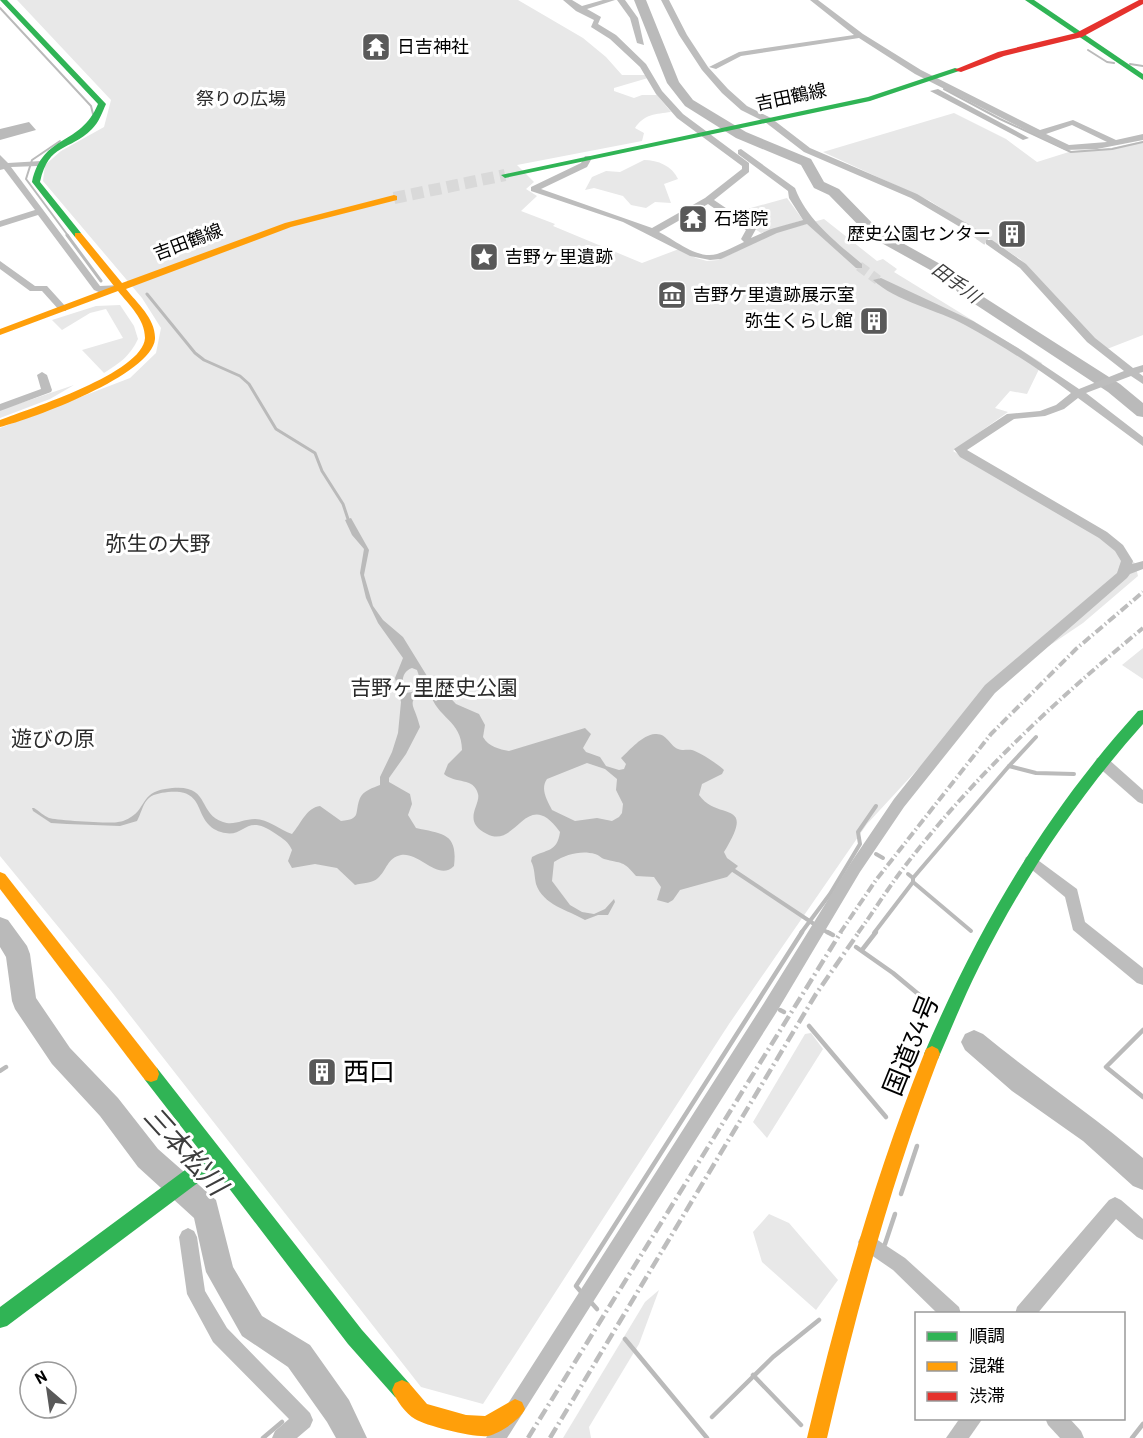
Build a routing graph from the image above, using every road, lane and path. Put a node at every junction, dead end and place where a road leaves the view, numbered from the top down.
1 (3, 0) edge
2 (567, 0) edge
3 (611, 0) edge
4 (621, 0) edge
5 (665, 0) edge
6 (814, 0) edge
7 (1029, 0) edge
8 (1143, 1) edge
9 (579, 9) junction
10 (1079, 35) junction
11 (860, 36) junction
12 (641, 44) dead end
13 (696, 54) junction
14 (713, 67) junction
15 (1143, 78) edge
16 (933, 80) junction
17 (725, 91) junction
18 (768, 120) junction
19 (705, 134) junction
20 (1037, 134) junction
21 (1143, 137) edge
22 (1116, 143) junction
23 (588, 158) junction
24 (31, 163) junction
25 (2, 164) edge
26 (505, 175) tunnel mouth
27 (393, 198) tunnel mouth
28 (708, 200) junction
29 (39, 212) junction
30 (808, 221) junction
31 (0, 224) edge
32 (963, 225) tunnel mouth
33 (652, 232) junction
34 (750, 242) junction
35 (989, 242) tunnel mouth
36 (90, 249) junction
37 (71, 255) junction
38 (0, 264) edge
39 (859, 266) tunnel mouth
40 (878, 280) tunnel mouth
41 (120, 287) junction
42 (63, 309) junction
43 (0, 332) edge
44 (1143, 368) edge
45 (1131, 372) junction
46 (42, 375) dead end
47 (1143, 381) edge
48 (1077, 393) junction
49 (0, 408) edge
50 (0, 424) edge
51 (1143, 443) edge
52 (1143, 565) edge
53 (1124, 571) junction
54 (1143, 715) edge
55 (1102, 762) junction
56 (1143, 798) edge
57 (1032, 861) junction
58 (0, 878) edge
59 (1143, 978) edge
60 (216, 1158) junction
61 (1143, 1230) edge
62 (188, 1237) dead end
63 (865, 1241) junction
64 (950, 1312) edge
65 (1026, 1312) edge
66 (0, 1318) edge
67 (515, 1409) junction
68 (972, 1420) edge
69 (282, 1438) edge
70 (496, 1438) edge
71 (817, 1438) edge
72 (956, 1438) edge

1 - 24 main road
2 - 9 street
3 - 9 street
4 - 12 street
5 - 13 street
6 - 11 street
7 - 10 main road
8 - 10 main road, 吉田鶴線
9 - 19 street
10 - 15 main road
10 - 16 main road, 吉田鶴線
11 - 14 street
11 - 16 street
13 - 14 street
13 - 17 street
14 - 17 street
16 - 18 main road, 吉田鶴線
16 - 20 street
17 - 18 street
18 - 19 main road, 吉田鶴線
18 - 32 street
19 - 23 main road, 吉田鶴線
19 - 28 street
19 - 30 street
20 - 22 street
20 - 22 street
21 - 22 street
23 - 26 main road, 吉田鶴線
23 - 33 street
24 - 25 street
24 - 36 main road
25 - 29 street
27 - 41 main road, 吉田鶴線
28 - 33 street
28 - 34 street
29 - 31 street
29 - 37 street
30 - 34 street
30 - 39 street
33 - 34 street
35 - 45 street
36 - 37 street
36 - 41 main road
37 - 41 street
38 - 42 street
40 - 48 street
41 - 42 main road, 吉田鶴線
41 - 50 main road
42 - 43 main road, 吉田鶴線
44 - 45 street
45 - 47 street
45 - 48 street
46 - 49 street
48 - 51 street
48 - 53 street
52 - 53 street
53 - 67 street
54 - 55 main road, 国道34号
55 - 56 street
55 - 57 main road, 国道34号
57 - 59 street
57 - 63 main road, 国道34号
58 - 60 main road
60 - 66 main road
60 - 67 main road
61 - 65 street
62 - 69 street
63 - 64 street
63 - 71 main road, 国道34号
67 - 70 street
68 - 72 street

